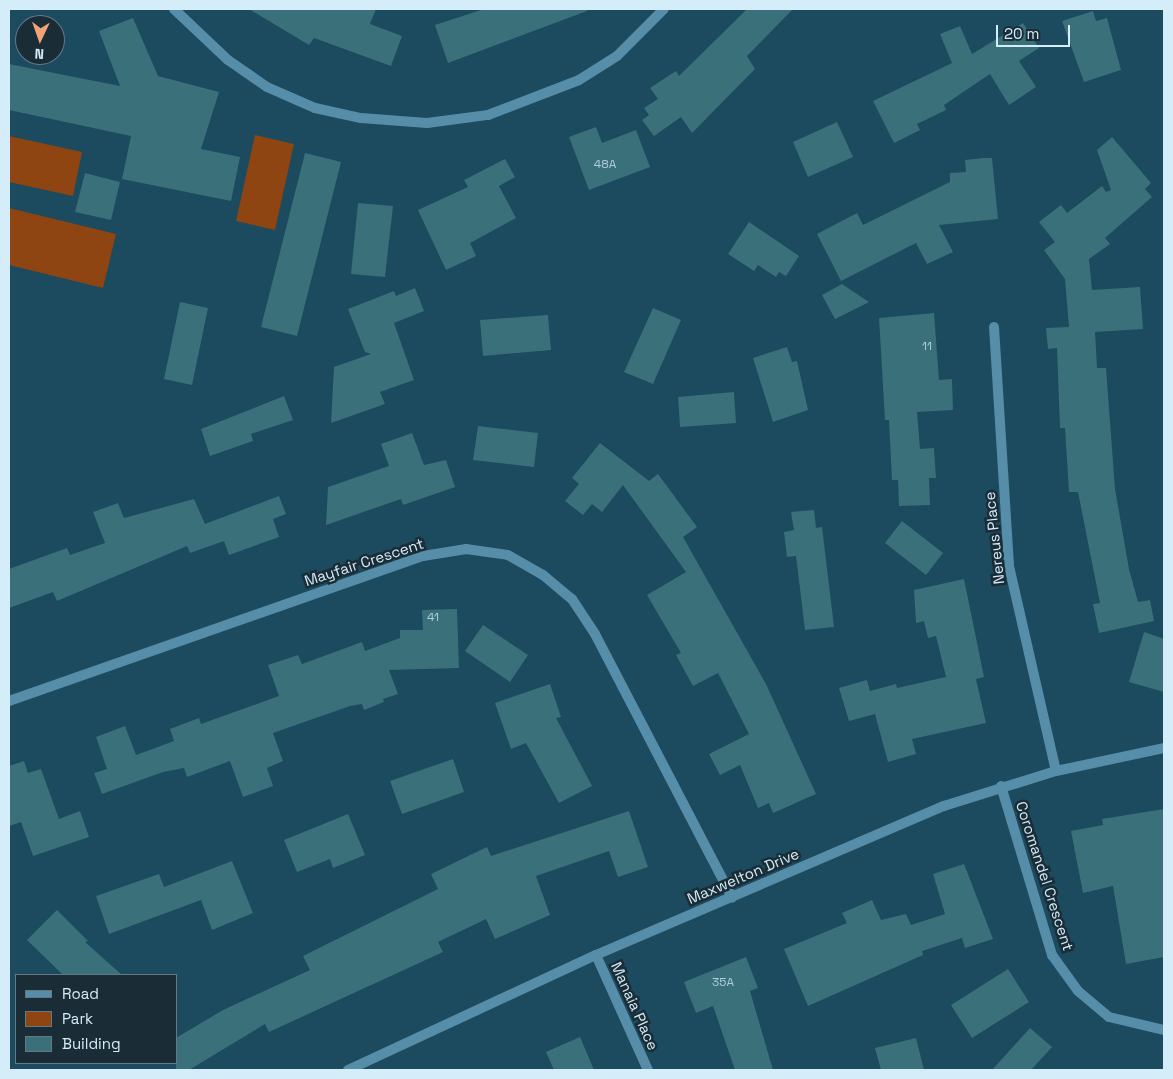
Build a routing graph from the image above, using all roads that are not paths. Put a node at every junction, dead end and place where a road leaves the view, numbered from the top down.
1 (174, 9) edge
2 (664, 9) edge
3 (994, 327) dead end
4 (9, 701) edge
5 (1164, 748) edge
6 (1056, 771) junction
7 (1001, 786) junction
8 (732, 897) junction
9 (596, 954) junction
10 (1164, 1030) edge
11 (348, 1070) edge
12 (648, 1070) edge

1 - 2 street
3 - 6 street, Nereus Place
4 - 8 street, Mayfair Crescent
5 - 6 street, Maxwelton Drive
6 - 7 street, Maxwelton Drive
7 - 8 street, Maxwelton Drive
7 - 10 street, Coromandel Crescent
8 - 9 street, Maxwelton Drive
9 - 11 street, Maxwelton Drive
9 - 12 street, Manaia Place

